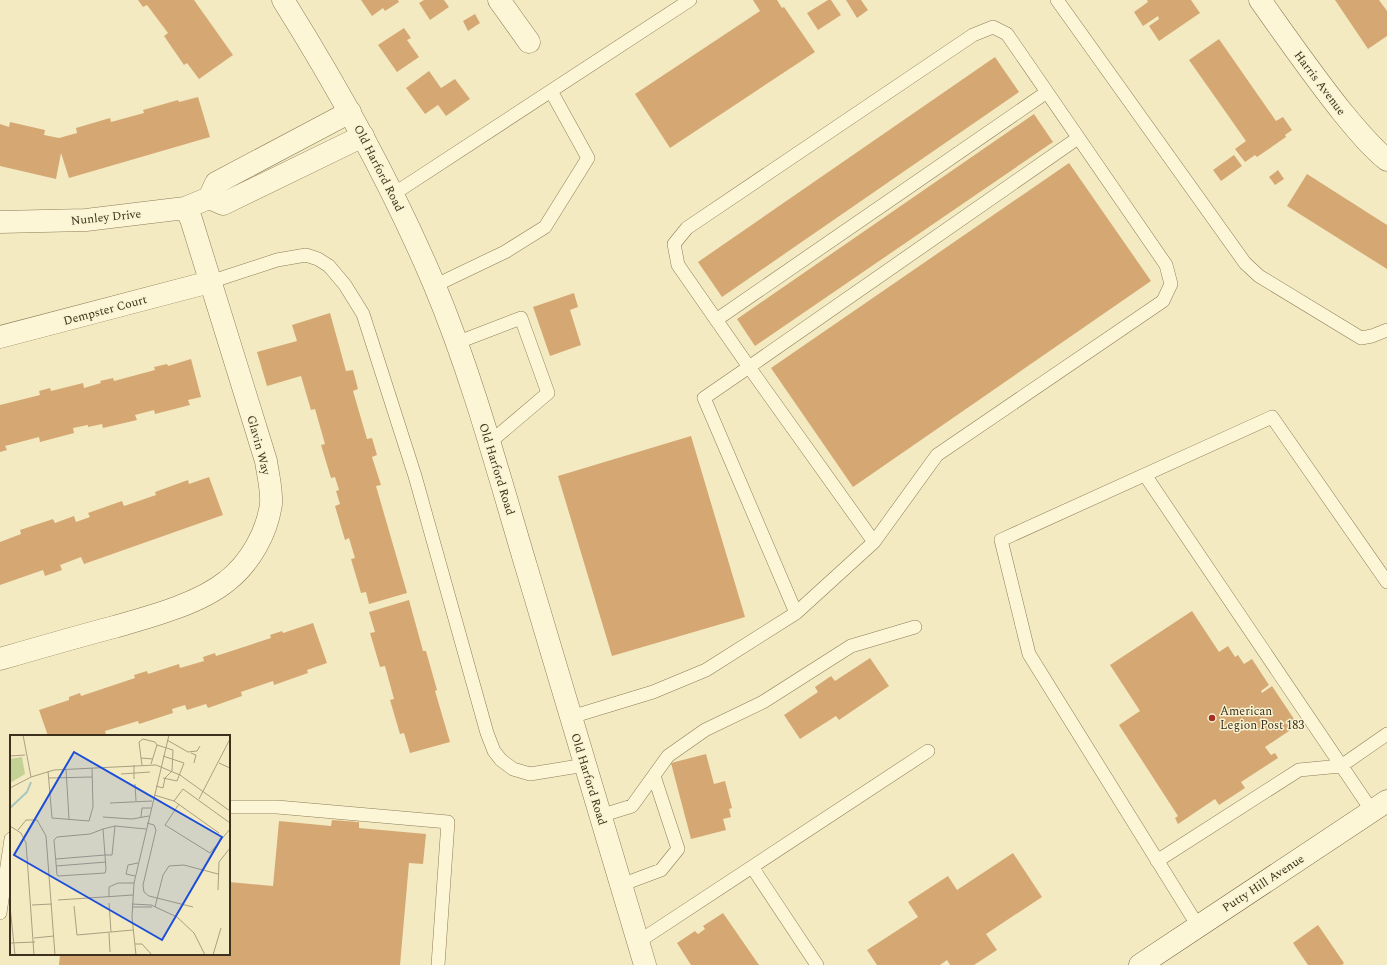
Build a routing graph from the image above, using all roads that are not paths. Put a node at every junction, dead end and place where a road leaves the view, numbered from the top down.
1 (283, 0) edge
2 (499, 0) edge
3 (690, 0) edge
4 (1057, 0) edge
5 (1260, 0) edge
6 (529, 42) dead end
7 (551, 91) junction
8 (1047, 92) junction
9 (350, 112) junction
10 (363, 136) junction
11 (1078, 138) junction
12 (1387, 160) edge
13 (392, 195) junction
14 (209, 198) junction
15 (185, 208) junction
16 (0, 222) edge
17 (210, 282) junction
18 (434, 286) junction
19 (716, 320) junction
20 (1387, 330) edge
21 (0, 337) edge
22 (456, 343) junction
23 (749, 367) junction
24 (489, 443) junction
25 (1145, 475) junction
26 (874, 542) junction
27 (1387, 582) edge
28 (796, 613) junction
29 (915, 626) dead end
30 (0, 659) edge
31 (571, 717) junction
32 (1387, 734) edge
33 (928, 751) dead end
34 (585, 765) junction
35 (1342, 766) junction
36 (654, 776) junction
37 (1379, 806) edge
38 (230, 807) edge
39 (600, 816) junction
40 (10, 846) edge
41 (1157, 861) junction
42 (752, 867) junction
43 (621, 885) junction
44 (0, 913) edge
45 (1198, 926) junction
46 (638, 942) junction
47 (438, 965) edge
48 (645, 965) edge
49 (817, 965) edge
50 (1140, 965) edge

1 - 9 street, Old Harford Road
2 - 6 street
3 - 7 lane
4 - 20 lane
5 - 12 street, Harris Avenue
7 - 13 lane
7 - 18 lane
8 - 11 lane
8 - 19 lane
8 - 19 lane
9 - 10 street, Old Harford Road
9 - 14 street
10 - 13 street, Old Harford Road
10 - 14 street
11 - 23 lane
11 - 26 lane
13 - 18 street, Old Harford Road
14 - 15 street, Nunley Drive
15 - 16 street, Nunley Drive
15 - 17 street, Glavin Way
17 - 21 street, Dempster Court
17 - 30 street, Glavin Way
17 - 34 lane
18 - 22 street, Old Harford Road
19 - 23 lane
22 - 24 street, Old Harford Road
22 - 24 lane
23 - 26 lane
23 - 28 lane
24 - 31 street, Old Harford Road
25 - 27 lane
25 - 35 lane
25 - 41 lane
26 - 28 lane
28 - 31 lane
29 - 36 lane
31 - 34 street, Old Harford Road
32 - 35 lane
33 - 42 lane
34 - 39 street, Old Harford Road
35 - 37 lane
35 - 41 lane
36 - 39 lane
36 - 43 lane
37 - 45 street, Putty Hill Avenue
38 - 47 lane
39 - 43 street, Old Harford Road
40 - 44 lane
41 - 45 lane
42 - 46 lane
42 - 49 lane
43 - 46 street, Old Harford Road
45 - 50 street, Putty Hill Avenue
46 - 48 street, Old Harford Road

